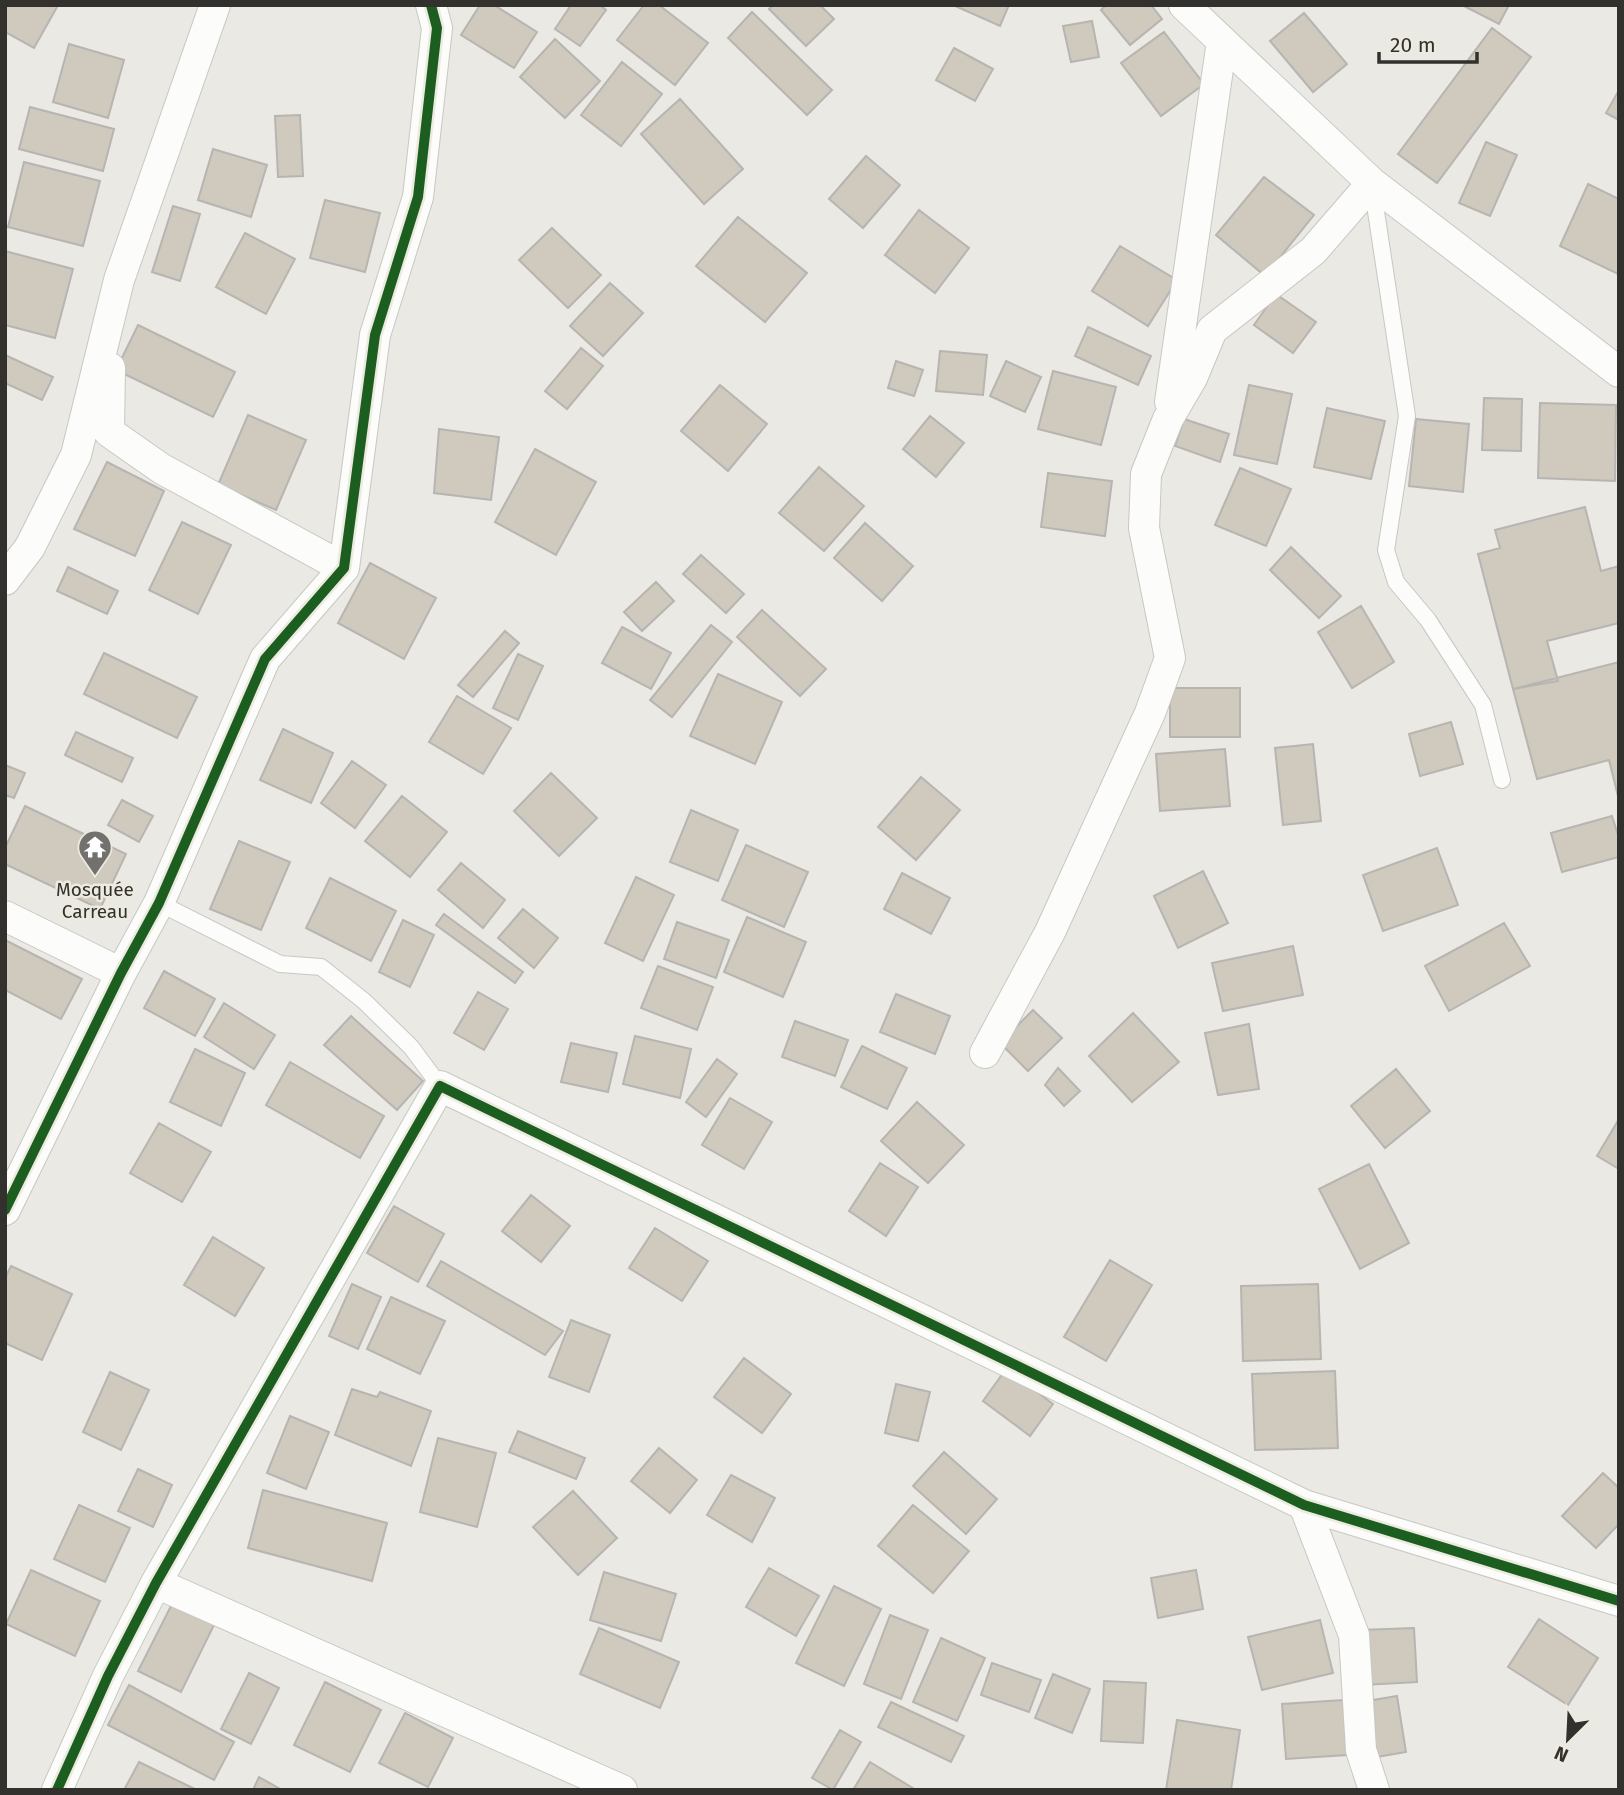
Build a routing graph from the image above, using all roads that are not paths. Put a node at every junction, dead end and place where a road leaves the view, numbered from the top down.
1 (215, 5) edge
2 (431, 5) edge
3 (1184, 5) edge
4 (1222, 41) junction
5 (1372, 183) junction
6 (112, 311) junction
7 (1619, 372) edge
8 (1168, 419) junction
9 (344, 568) junction
10 (5, 580) edge
11 (1502, 780) dead end
12 (159, 903) junction
13 (5, 916) edge
14 (121, 973) junction
15 (985, 1053) dead end
16 (440, 1086) junction
17 (5, 1210) edge
18 (1304, 1505) junction
19 (156, 1583) junction
20 (1619, 1601) edge
21 (57, 1790) edge
22 (622, 1790) edge
23 (1374, 1790) edge

1 - 6 street
2 - 9 street
3 - 4 street
4 - 5 street
4 - 8 street
5 - 7 street
5 - 8 street
5 - 11 lane
6 - 9 street
6 - 10 street
8 - 15 street
9 - 12 street
12 - 14 street
12 - 16 lane
13 - 14 street
14 - 17 street
16 - 18 street
16 - 19 street
18 - 20 street
18 - 23 street
19 - 21 street
19 - 22 street

